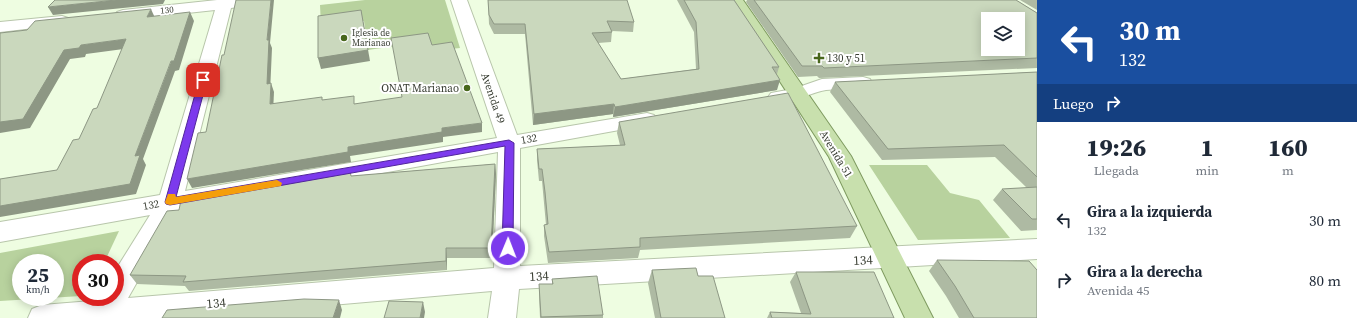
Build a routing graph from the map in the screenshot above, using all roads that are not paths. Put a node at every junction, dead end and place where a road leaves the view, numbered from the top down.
1 (263, 0) edge
2 (459, 0) edge
3 (735, 0) edge
4 (224, 2) edge
5 (106, 16) edge
6 (74, 20) edge
7 (0, 27) edge
8 (878, 83) edge
9 (798, 94) junction
10 (758, 100) edge
11 (665, 116) edge
12 (509, 143) junction
13 (170, 202) junction
14 (0, 232) edge
15 (1037, 249) edge
16 (891, 258) junction
17 (507, 278) junction
18 (124, 279) edge
19 (124, 305) edge
20 (108, 306) edge
21 (42, 318) edge
22 (502, 318) edge
23 (919, 318) edge

1 - 4 street, 130
2 - 12 street, Avenida 49
3 - 9 main road, Avenida 51
4 - 5 street, 130
4 - 13 street
6 - 7 street
8 - 9 street
9 - 10 street
9 - 16 main road, Avenida 51
11 - 12 street, 132
12 - 13 street, 132
12 - 17 street, Avenida 49
13 - 14 street, 132
13 - 18 street
15 - 16 street, 134
16 - 17 street, 134
16 - 23 main road, Avenida 51
17 - 19 street, 134
17 - 22 street, Avenida 49
20 - 21 street, 134

